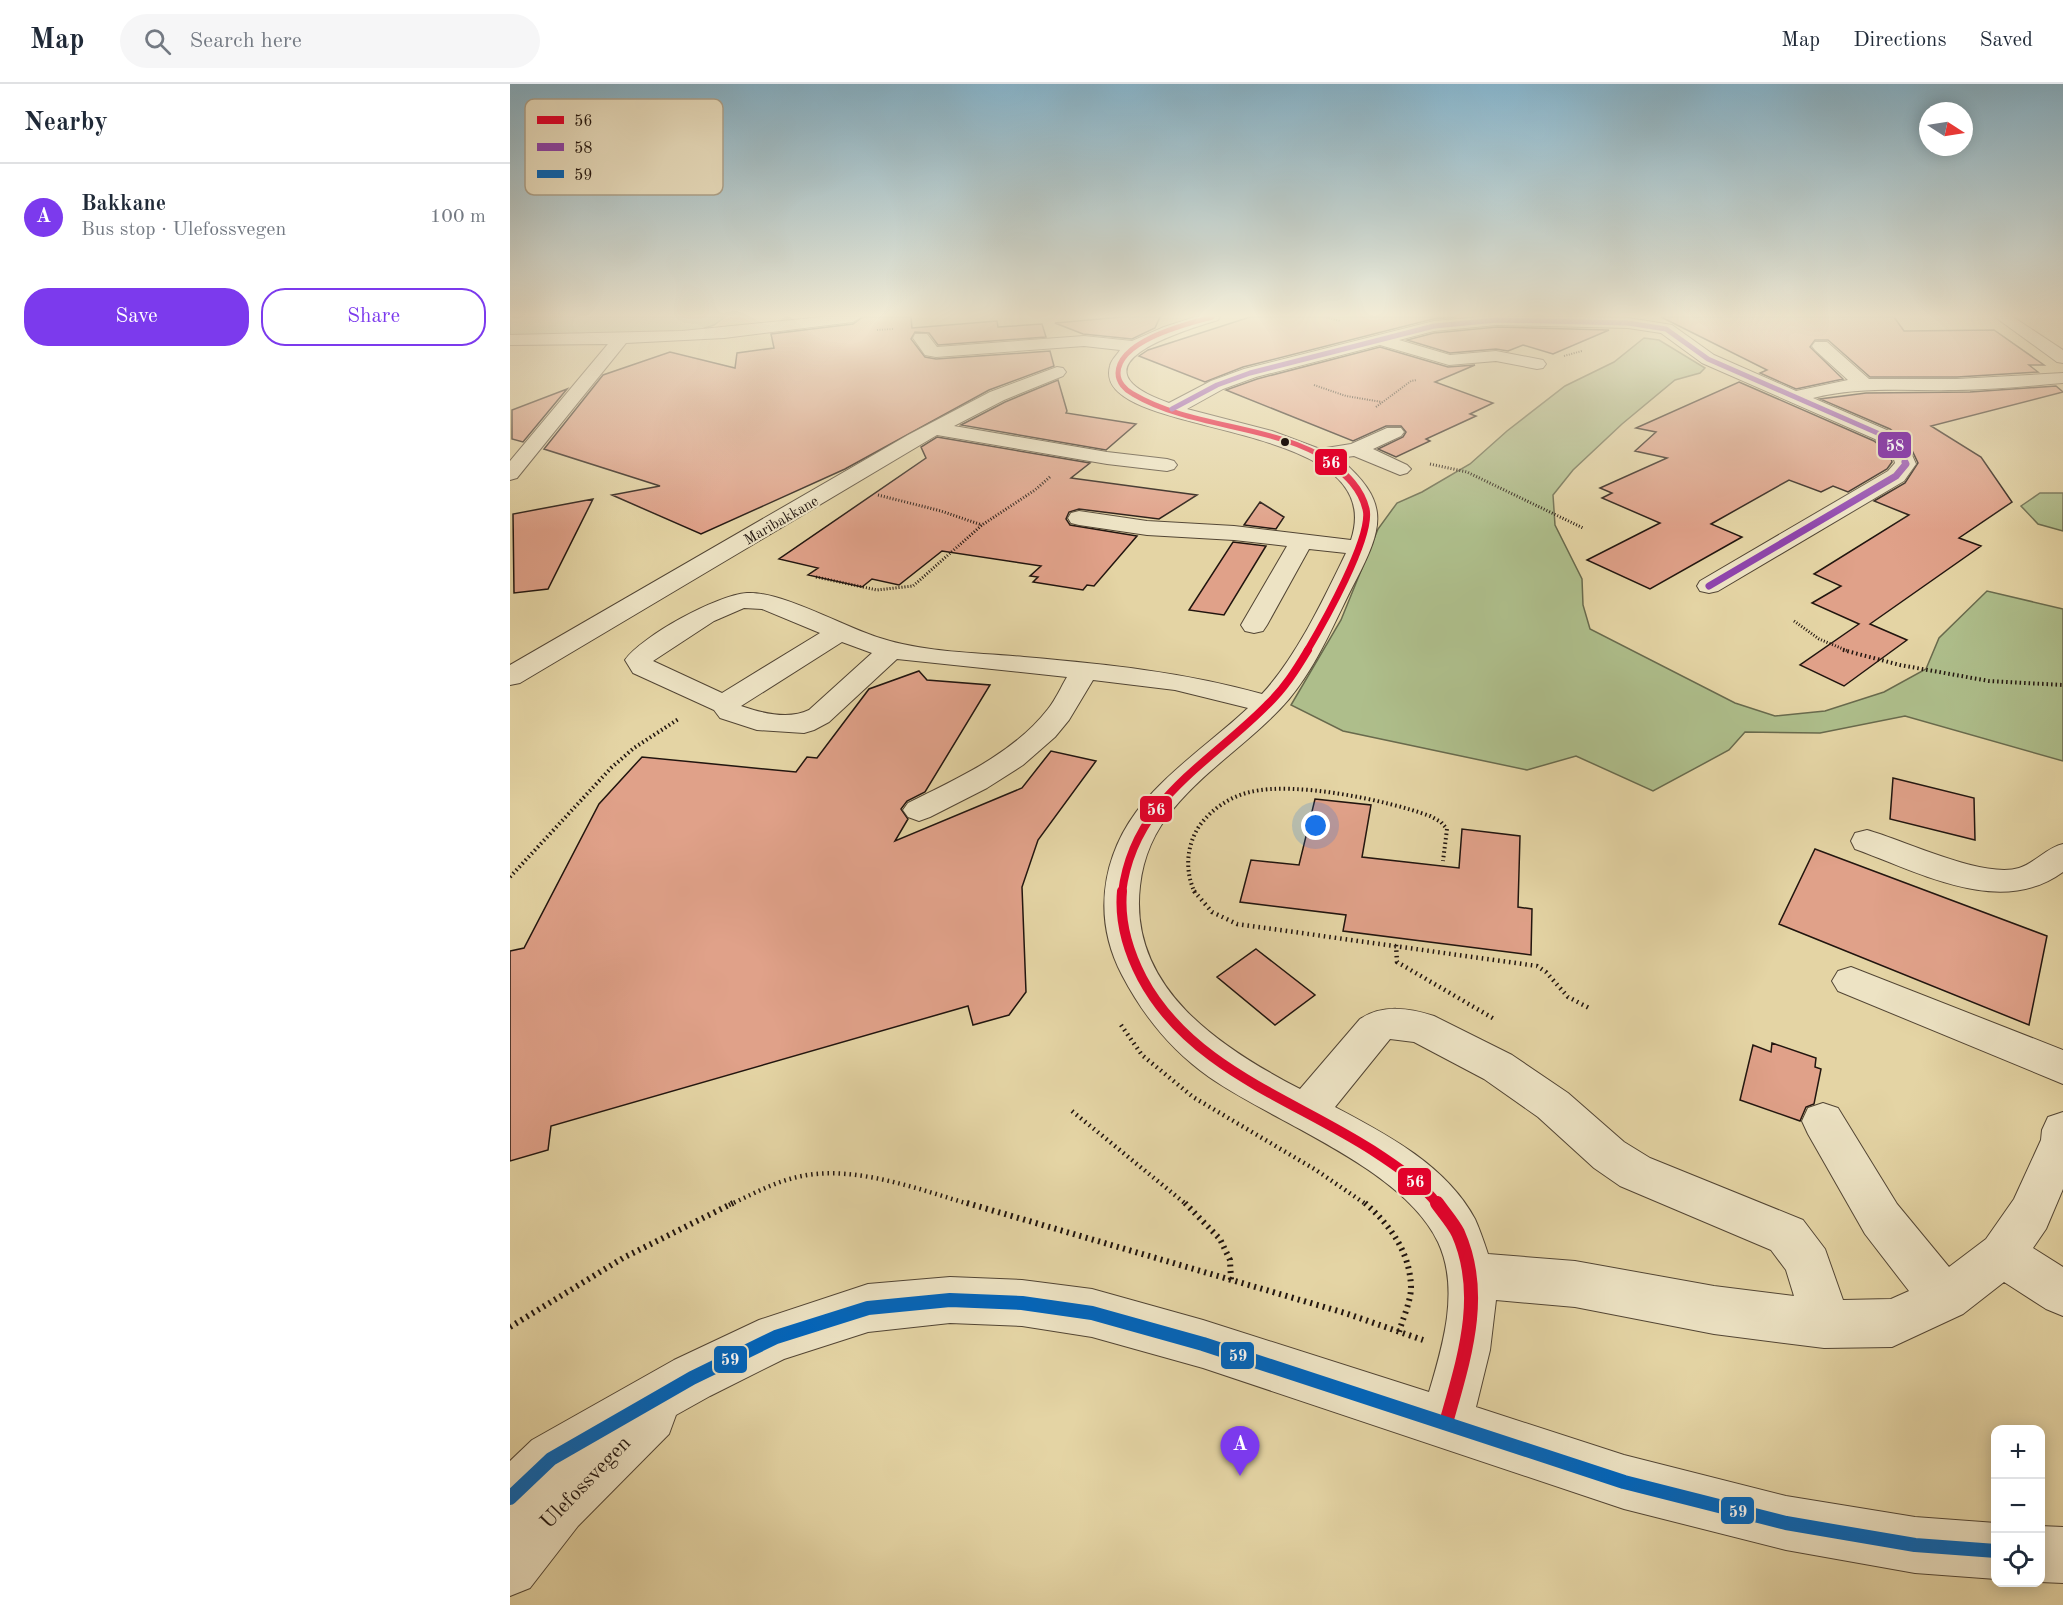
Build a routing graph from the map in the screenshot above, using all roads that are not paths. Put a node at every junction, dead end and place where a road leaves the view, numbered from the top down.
1 (581, 388) edge
2 (1016, 388) edge
3 (1127, 388) edge
4 (1211, 388) edge
5 (1772, 388) edge
6 (1831, 388) edge
7 (1792, 397) junction
8 (1172, 409) junction
9 (934, 429) junction
10 (1394, 432) dead end
11 (1356, 449) junction
12 (1319, 455) junction
13 (1167, 465) dead end
14 (1394, 466) road end
15 (510, 474) edge
16 (1078, 518) dead end
17 (1302, 541) junction
18 (1359, 548) junction
19 (1709, 586) dead end
20 (1254, 625) dead end
21 (840, 632) junction
22 (891, 650) junction
23 (1085, 670) junction
24 (510, 677) edge
25 (718, 700) junction
26 (1268, 705) junction
27 (919, 810) dead end
28 (1867, 841) dead end
29 (2063, 855) edge
30 (1851, 981) dead end
31 (2063, 1067) edge
32 (1305, 1113) junction
33 (1823, 1121) dead end
34 (2063, 1130) edge
35 (2002, 1255) junction
36 (1471, 1275) junction
37 (2063, 1293) edge
38 (1946, 1298) junction
39 (1824, 1324) junction
40 (692, 1378) junction
41 (1446, 1423) junction
42 (510, 1498) edge
43 (1991, 1551) edge
44 (2045, 1554) edge
45 (2063, 1556) edge
46 (510, 1568) edge

1 - 15 street
2 - 9 street, Maribakkane
3 - 8 street
4 - 8 street
5 - 7 street
6 - 7 street
7 - 19 street
8 - 12 street
9 - 13 street
9 - 24 street, Maribakkane
10 - 11 street
11 - 12 street
11 - 14 street
12 - 18 street
16 - 17 street
17 - 18 street
17 - 20 street
18 - 26 street
21 - 22 street
21 - 25 street
21 - 25 street
22 - 23 street
22 - 25 street
23 - 26 street
23 - 27 street
26 - 32 street
28 - 29 street
30 - 31 street
32 - 36 street
32 - 39 street
33 - 38 street
34 - 35 street
35 - 37 street
35 - 38 street
36 - 39 street
36 - 41 street
38 - 39 street
40 - 41 street, Ulefossvegen
40 - 42 street, Ulefossvegen
40 - 46 street, Ulefossvegen
41 - 43 street, Ulefossvegen
44 - 45 street

